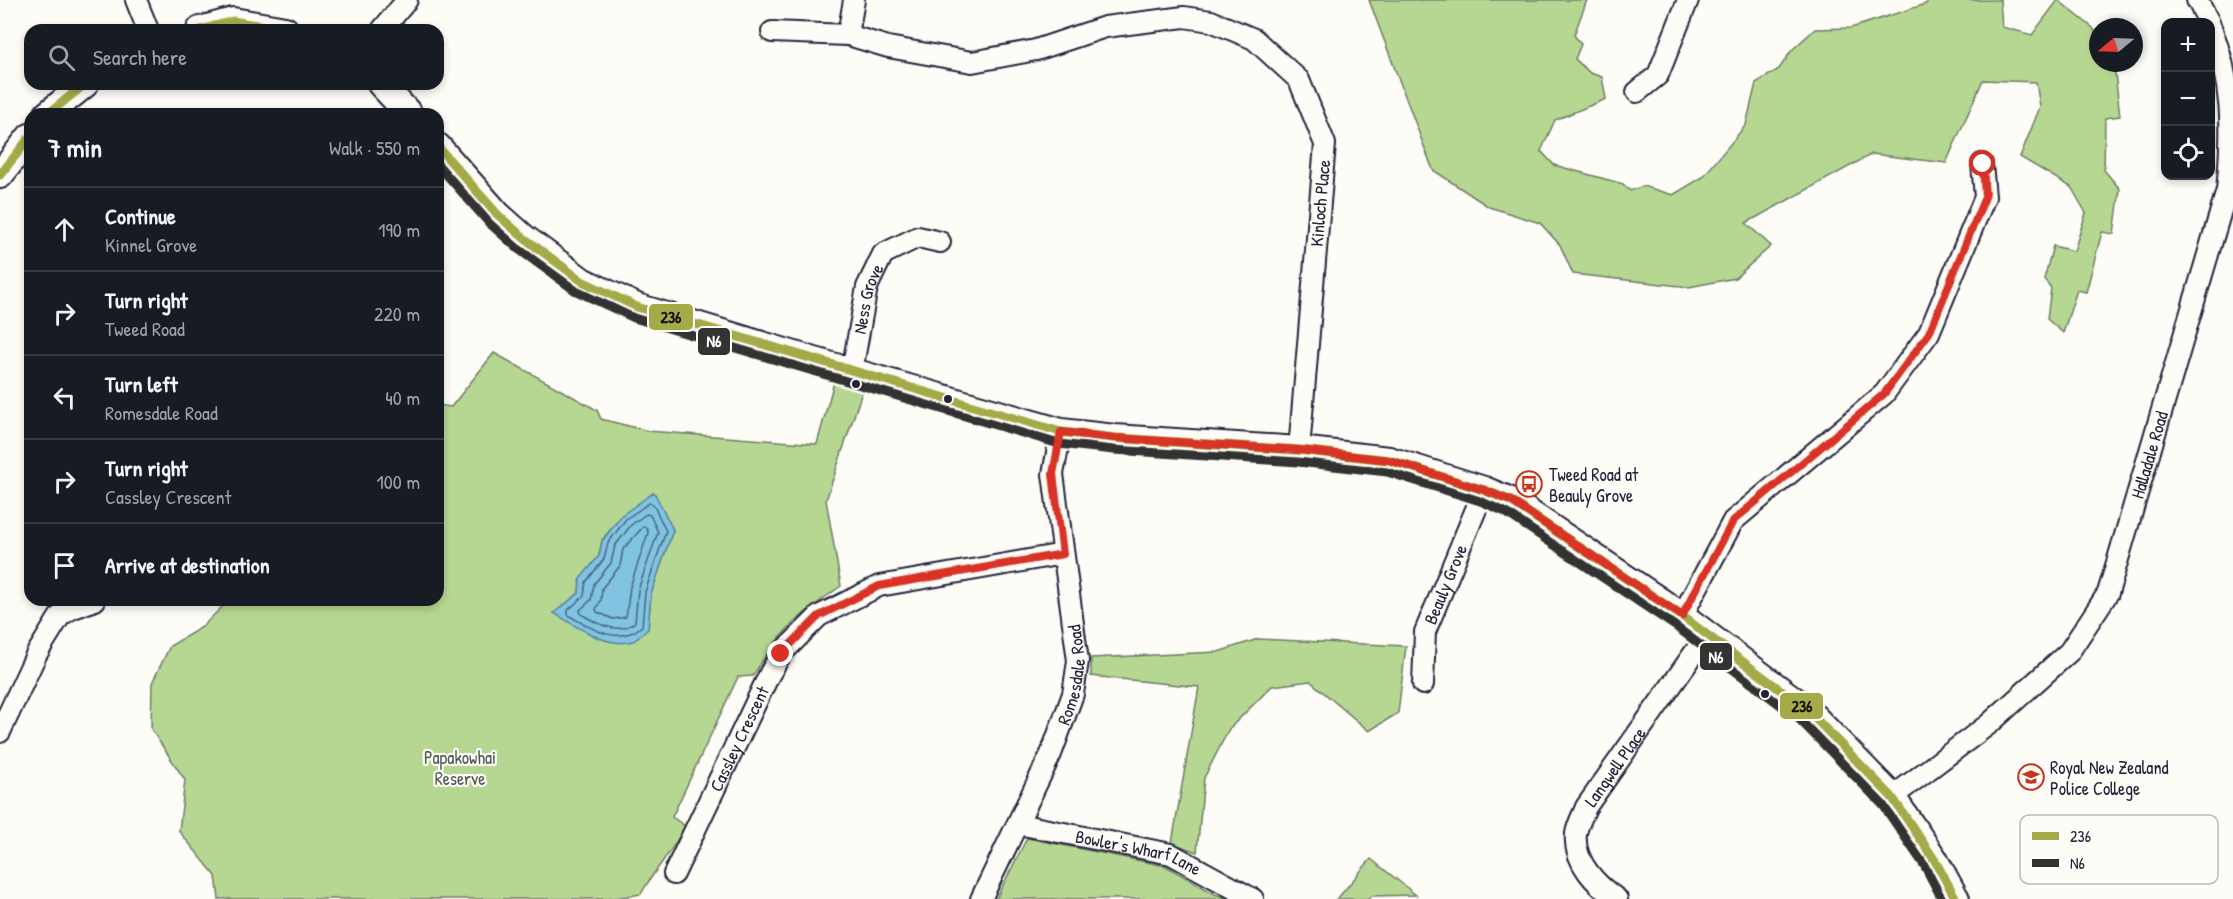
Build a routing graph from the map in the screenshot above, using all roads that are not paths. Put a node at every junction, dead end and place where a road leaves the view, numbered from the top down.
1 (136, 0) edge
2 (407, 0) edge
3 (854, 0) edge
4 (1688, 0) edge
5 (2197, 0) edge
6 (2207, 18) edge
7 (146, 24) edge
8 (222, 24) edge
9 (250, 24) edge
10 (387, 24) edge
11 (772, 32) dead end
12 (848, 35) junction
13 (2215, 36) edge
14 (78, 90) edge
15 (387, 90) edge
16 (1637, 92) dead end
17 (55, 108) edge
18 (403, 108) edge
19 (24, 145) edge
20 (444, 162) edge
21 (1983, 164) dead end
22 (0, 175) edge
23 (940, 242) dead end
24 (852, 371) junction
25 (1061, 432) junction
26 (1299, 450) junction
27 (1484, 490) junction
28 (1063, 554) junction
29 (78, 606) edge
30 (1682, 616) junction
31 (1707, 635) junction
32 (1423, 684) dead end
33 (0, 732) edge
34 (1892, 797) junction
35 (1018, 824) junction
36 (674, 874) dead end
37 (981, 899) edge
38 (1253, 899) edge
39 (1617, 899) edge
40 (1956, 899) edge

1 - 7 street
2 - 10 street
3 - 12 street
4 - 16 street
5 - 6 street, Halladale Road
8 - 9 street
11 - 12 street, Kinloch Place
12 - 26 street, Kinloch Place
13 - 34 street, Halladale Road
14 - 17 street
15 - 18 street
19 - 22 street
20 - 24 street
21 - 30 street
23 - 24 street, Ness Grove
24 - 25 street
25 - 26 street
25 - 28 street, Romesdale Road
26 - 27 street
27 - 30 street
27 - 32 street, Beauly Grove
28 - 35 street, Romesdale Road
28 - 36 street, Cassley Crescent
29 - 33 street
30 - 31 street
31 - 34 street
31 - 39 street, Langwell Place
34 - 40 street
35 - 37 street, Romesdale Road
35 - 38 street, Bowler's Wharf Lane

